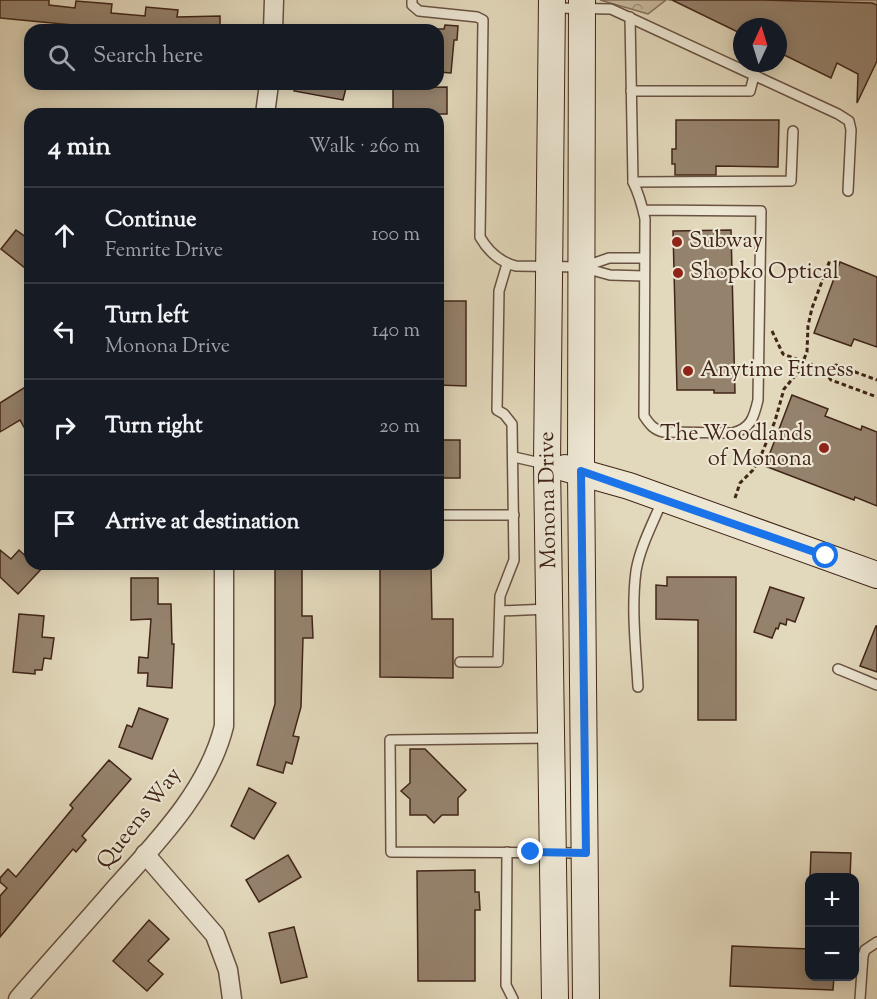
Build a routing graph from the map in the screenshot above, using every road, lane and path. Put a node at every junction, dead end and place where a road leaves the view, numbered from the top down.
1 (274, 0) edge
2 (412, 0) edge
3 (552, 4) edge
4 (582, 4) edge
5 (630, 17) junction
6 (273, 24) edge
7 (754, 76) junction
8 (267, 90) edge
9 (631, 91) junction
10 (266, 108) edge
11 (793, 131) dead end
12 (633, 182) junction
13 (848, 191) dead end
14 (643, 210) junction
15 (644, 258) junction
16 (830, 260) dead end
17 (507, 264) junction
18 (549, 267) junction
19 (581, 267) junction
20 (644, 276) junction
21 (760, 320) junction
22 (803, 361) junction
23 (827, 370) junction
24 (877, 380) edge
25 (877, 397) edge
26 (514, 457) junction
27 (547, 464) junction
28 (581, 471) junction
29 (735, 498) dead end
30 (663, 499) junction
31 (444, 515) edge
32 (514, 515) junction
33 (224, 570) edge
34 (877, 575) edge
35 (551, 609) junction
36 (500, 611) junction
37 (460, 662) dead end
38 (838, 669) dead end
39 (877, 685) edge
40 (638, 687) dead end
41 (552, 738) junction
42 (507, 852) junction
43 (554, 852) junction
44 (586, 853) junction
45 (145, 854) junction
46 (877, 942) edge
47 (18, 999) edge
48 (232, 999) edge
49 (513, 999) edge
50 (555, 999) edge
51 (586, 999) edge
52 (860, 999) edge

1 - 6 street
2 - 17 lane
3 - 4 lane
3 - 18 street, Monona Drive
4 - 5 lane
4 - 19 street, Monona Drive
5 - 7 lane
5 - 9 lane
7 - 9 lane
7 - 13 lane
8 - 10 street
9 - 12 lane
11 - 12 lane
12 - 14 lane
14 - 15 lane
14 - 21 lane
15 - 19 lane
15 - 20 lane
16 - 22 path
17 - 18 lane
17 - 26 lane
18 - 19 lane
18 - 27 street, Monona Drive
19 - 20 lane
19 - 28 street, Monona Drive
20 - 21 lane
21 - 22 path
22 - 23 path
22 - 29 path
23 - 24 path
23 - 25 path
26 - 27 lane
26 - 32 lane
27 - 28 street
27 - 35 street, Monona Drive
28 - 30 street
28 - 44 street, Monona Drive
30 - 34 street
30 - 40 lane
31 - 32 lane
32 - 36 lane
33 - 45 street, Queens Way
35 - 36 lane
35 - 41 street, Monona Drive
36 - 37 lane
38 - 39 lane
41 - 42 lane
41 - 43 street, Monona Drive
42 - 43 lane
42 - 49 lane
43 - 44 lane
43 - 50 street, Monona Drive
44 - 51 street, Monona Drive
45 - 47 street, Queens Way
45 - 48 street
46 - 52 lane

